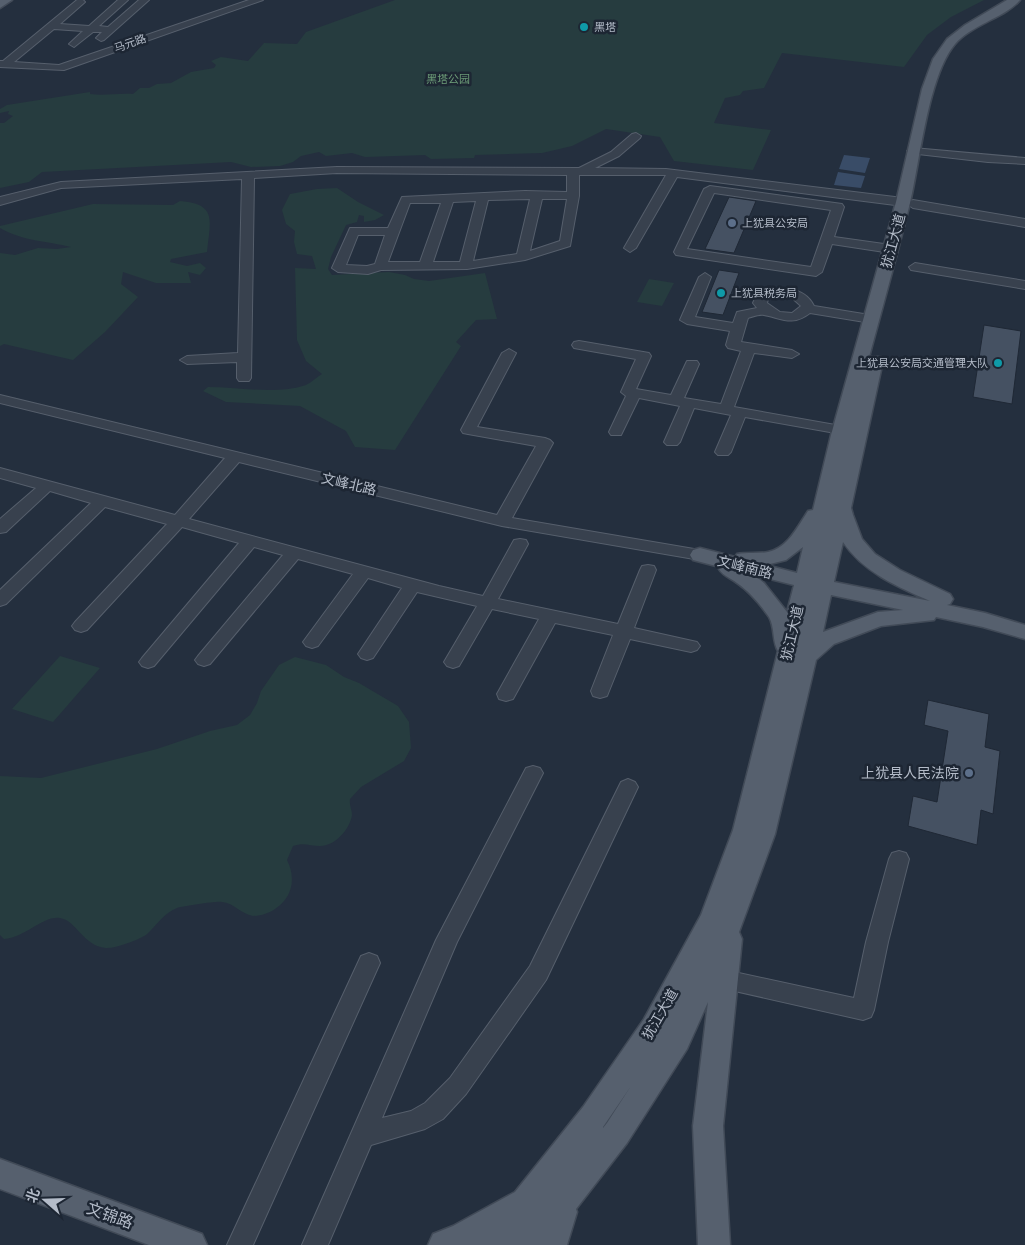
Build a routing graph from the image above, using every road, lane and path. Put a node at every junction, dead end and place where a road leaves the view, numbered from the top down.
1 (123, 0) edge
2 (144, 0) edge
3 (258, 0) edge
4 (1015, 0) edge
5 (80, 2) dead end
6 (1025, 2) edge
7 (52, 26) junction
8 (92, 28) junction
9 (110, 30) junction
10 (101, 38) dead end
11 (74, 44) dead end
12 (3, 64) edge
13 (636, 136) dead end
14 (918, 151) junction
15 (1025, 161) edge
16 (577, 171) junction
17 (673, 173) junction
18 (248, 176) junction
19 (537, 195) junction
20 (573, 196) junction
21 (483, 197) junction
22 (448, 199) junction
23 (0, 201) edge
24 (908, 203) junction
25 (1025, 223) edge
26 (392, 232) junction
27 (827, 240) junction
28 (630, 248) dead end
29 (891, 248) junction
30 (523, 255) junction
31 (466, 265) junction
32 (380, 266) junction
33 (425, 266) junction
34 (914, 267) dead end
35 (705, 277) dead end
36 (1025, 285) edge
37 (807, 309) junction
38 (764, 310) junction
39 (871, 319) junction
40 (738, 328) junction
41 (579, 345) dead end
42 (749, 348) junction
43 (509, 353) dead end
44 (792, 354) dead end
45 (244, 357) junction
46 (187, 360) dead end
47 (692, 364) dead end
48 (244, 378) dead end
49 (634, 393) junction
50 (0, 399) edge
51 (682, 401) junction
52 (733, 410) junction
53 (841, 430) junction
54 (616, 432) dead end
55 (672, 442) dead end
56 (724, 452) dead end
57 (235, 457) junction
58 (0, 473) edge
59 (47, 486) junction
60 (102, 501) junction
61 (832, 503) junction
62 (502, 521) junction
63 (178, 522) junction
64 (0, 528) edge
65 (250, 541) junction
66 (520, 544) dead end
67 (294, 553) junction
68 (705, 556) junction
69 (648, 570) dead end
70 (364, 572) junction
71 (815, 579) junction
72 (413, 585) junction
73 (0, 600) edge
74 (488, 602) junction
75 (947, 606) junction
76 (550, 616) junction
77 (1025, 618) edge
78 (82, 626) dead end
79 (625, 632) junction
80 (1025, 632) edge
81 (312, 642) dead end
82 (691, 646) dead end
83 (367, 654) dead end
84 (796, 655) junction
85 (204, 660) dead end
86 (148, 662) dead end
87 (453, 662) dead end
88 (600, 691) dead end
89 (506, 694) dead end
90 (533, 772) dead end
91 (628, 787) dead end
92 (899, 859) dead end
93 (730, 921) junction
94 (369, 964) dead end
95 (725, 980) junction
96 (363, 1134) junction
97 (0, 1174) edge
98 (566, 1198) junction
99 (528, 1201) junction
100 (188, 1244) edge
101 (240, 1245) edge
102 (315, 1245) edge
103 (444, 1245) edge
104 (493, 1245) edge
105 (529, 1245) edge
106 (551, 1245) edge
107 (714, 1245) edge

1 - 8 street
2 - 9 street
3 - 12 street, 马元路
4 - 14 main road, 犹江大道
5 - 7 street
6 - 14 main road, 犹江大道
7 - 8 street
7 - 12 street
8 - 9 street
8 - 11 street
9 - 10 street
13 - 16 street
14 - 15 street
14 - 24 main road, 犹江大道
16 - 17 street
16 - 18 street
16 - 20 street
17 - 24 street
17 - 28 street
18 - 23 street
18 - 45 street
19 - 20 street
19 - 21 street
19 - 30 street
20 - 30 street
21 - 22 street
21 - 31 street
22 - 26 street
22 - 33 street
24 - 25 street
24 - 29 main road, 犹江大道
24 - 61 main road, 犹江大道
26 - 32 street
26 - 32 street
27 - 27 street
27 - 29 street
29 - 39 main road, 犹江大道
30 - 31 street
31 - 33 street
32 - 33 street
34 - 36 street
35 - 40 street
37 - 38 street
37 - 38 street
37 - 39 street
38 - 40 street
39 - 53 main road, 犹江大道
40 - 42 street
41 - 49 street
42 - 44 street
42 - 52 street
43 - 62 street
45 - 46 street
45 - 48 street
47 - 51 street
49 - 51 street
49 - 54 street
50 - 57 street, 文峰北路
51 - 52 street
51 - 55 street
52 - 53 street
52 - 56 street
53 - 61 main road, 犹江大道
57 - 62 street, 文峰北路
57 - 63 street
58 - 59 street
59 - 60 street
59 - 64 street
60 - 63 street
60 - 73 street
61 - 68 main road
61 - 71 main road, 犹江大道
61 - 75 main road
62 - 68 street, 文峰北路
63 - 65 street
63 - 78 street
65 - 67 street
65 - 86 street
66 - 74 street
67 - 70 street
67 - 85 street
68 - 71 main road, 文峰南路
68 - 84 main road
69 - 79 street
70 - 72 street
70 - 81 street
71 - 75 main road, 文峰南路
71 - 84 main road, 犹江大道
72 - 74 street
72 - 83 street
74 - 76 street
74 - 87 street
75 - 77 main road, 文峰南路
75 - 80 main road, 文峰南路
75 - 84 main road
76 - 79 street
76 - 89 street
79 - 82 street
79 - 88 street
84 - 93 main road, 犹江大道
84 - 99 main road, 犹江大道
90 - 96 street
91 - 96 street
92 - 95 street
93 - 95 main road
93 - 98 main road, 犹江大道
94 - 101 street
95 - 107 main road
96 - 102 street
97 - 100 main road, 文锦路
98 - 105 main road, 犹江大道
98 - 106 main road
99 - 103 main road
99 - 104 main road, 犹江大道

